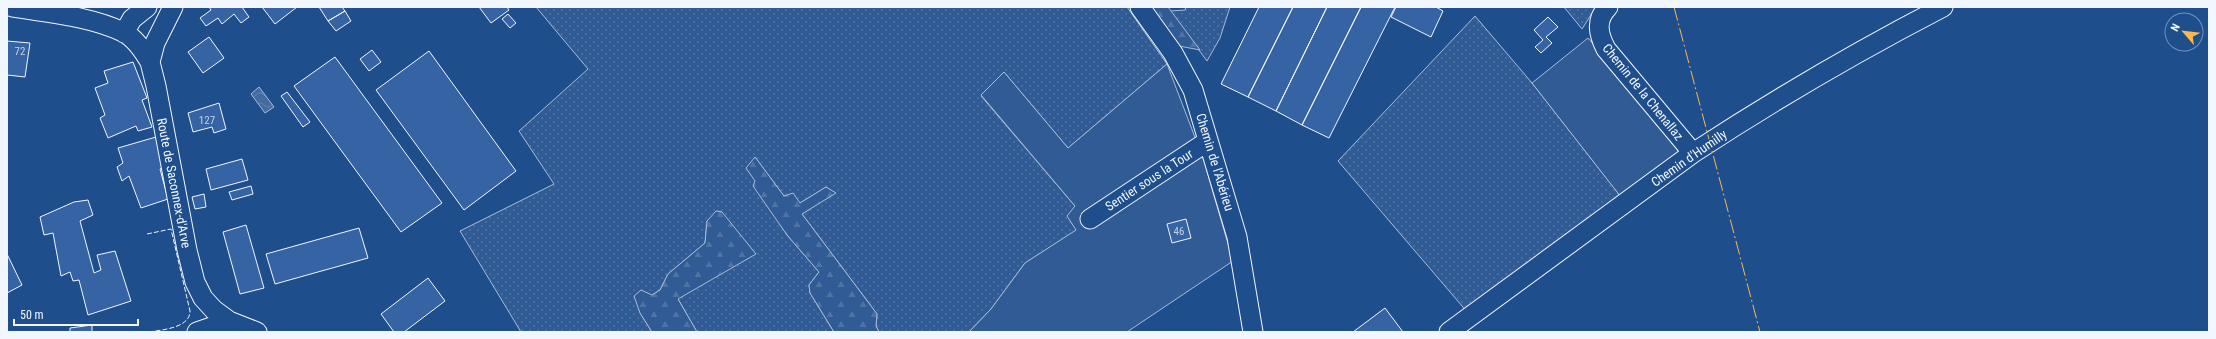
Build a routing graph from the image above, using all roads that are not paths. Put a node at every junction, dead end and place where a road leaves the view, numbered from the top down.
1 (12, 7) edge
2 (147, 7) edge
3 (173, 7) edge
4 (1140, 7) edge
5 (1608, 7) edge
6 (1943, 7) edge
7 (124, 33) junction
8 (150, 62) junction
9 (1208, 141) junction
10 (1694, 153) junction
11 (1090, 219) dead end
12 (229, 321) junction
13 (197, 332) edge
14 (257, 332) edge
15 (1253, 332) edge
16 (1449, 332) edge

1 - 7 street
2 - 7 street
3 - 8 street, Route de Saconnex-d'Arve
4 - 9 street, Chemin de l'Abérieu
5 - 10 street, Chemin de la Chenallaz
6 - 10 street, Chemin d'Humilly
7 - 8 street
8 - 12 street, Route de Saconnex-d'Arve
9 - 11 street, Sentier sous la Tour
9 - 15 street, Chemin de l'Abérieu
10 - 16 street, Chemin d'Humilly
12 - 13 street
12 - 14 street, Route de Saconnex-d'Arve

